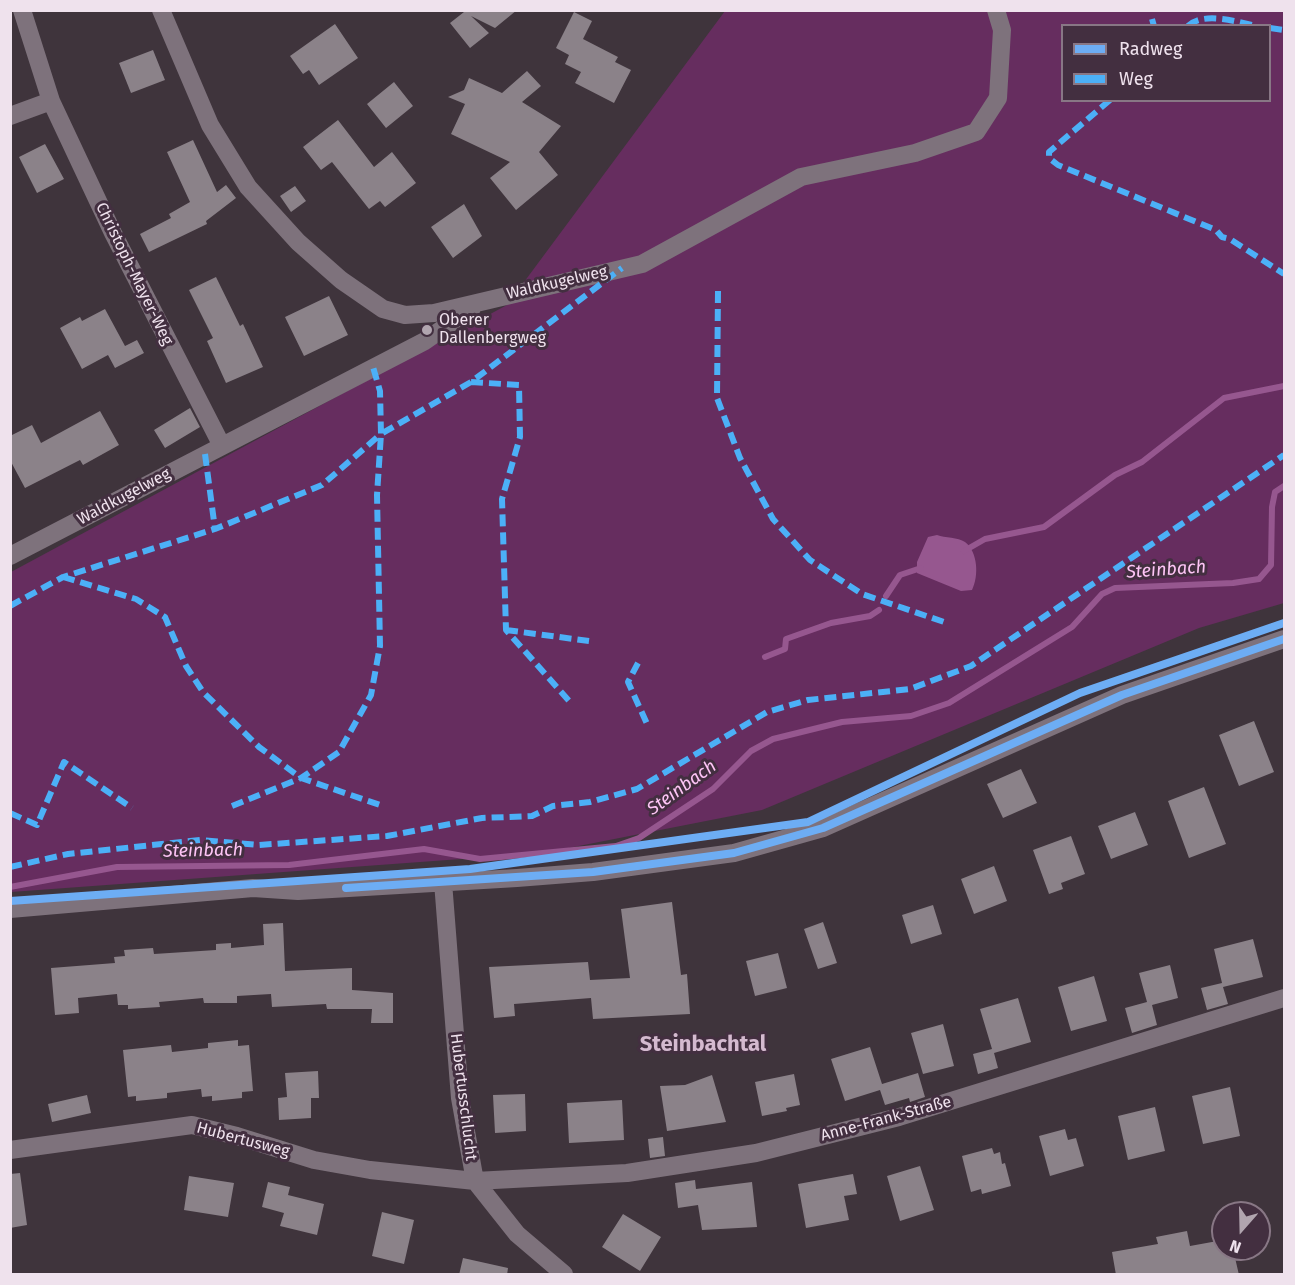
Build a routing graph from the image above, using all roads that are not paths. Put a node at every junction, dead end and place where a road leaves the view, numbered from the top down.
1 (22, 10) edge
2 (161, 10) edge
3 (996, 10) edge
4 (51, 101) junction
5 (10, 116) edge
6 (484, 300) junction
7 (222, 446) junction
8 (10, 556) edge
9 (1284, 639) edge
10 (443, 882) junction
11 (10, 909) edge
12 (1284, 998) edge
13 (10, 1150) edge
14 (475, 1181) junction
15 (564, 1275) edge

1 - 4 street, Christoph-Mayer-Weg
2 - 6 street
3 - 6 street, Waldkugelweg
4 - 5 street
4 - 7 street, Christoph-Mayer-Weg
6 - 7 street, Waldkugelweg
7 - 8 street, Waldkugelweg
9 - 10 street
10 - 11 street
10 - 14 street, Hubertusschlucht
12 - 14 street, Anne-Frank-Straße
13 - 14 street, Hubertusweg
14 - 15 street, Hubertusschlucht

